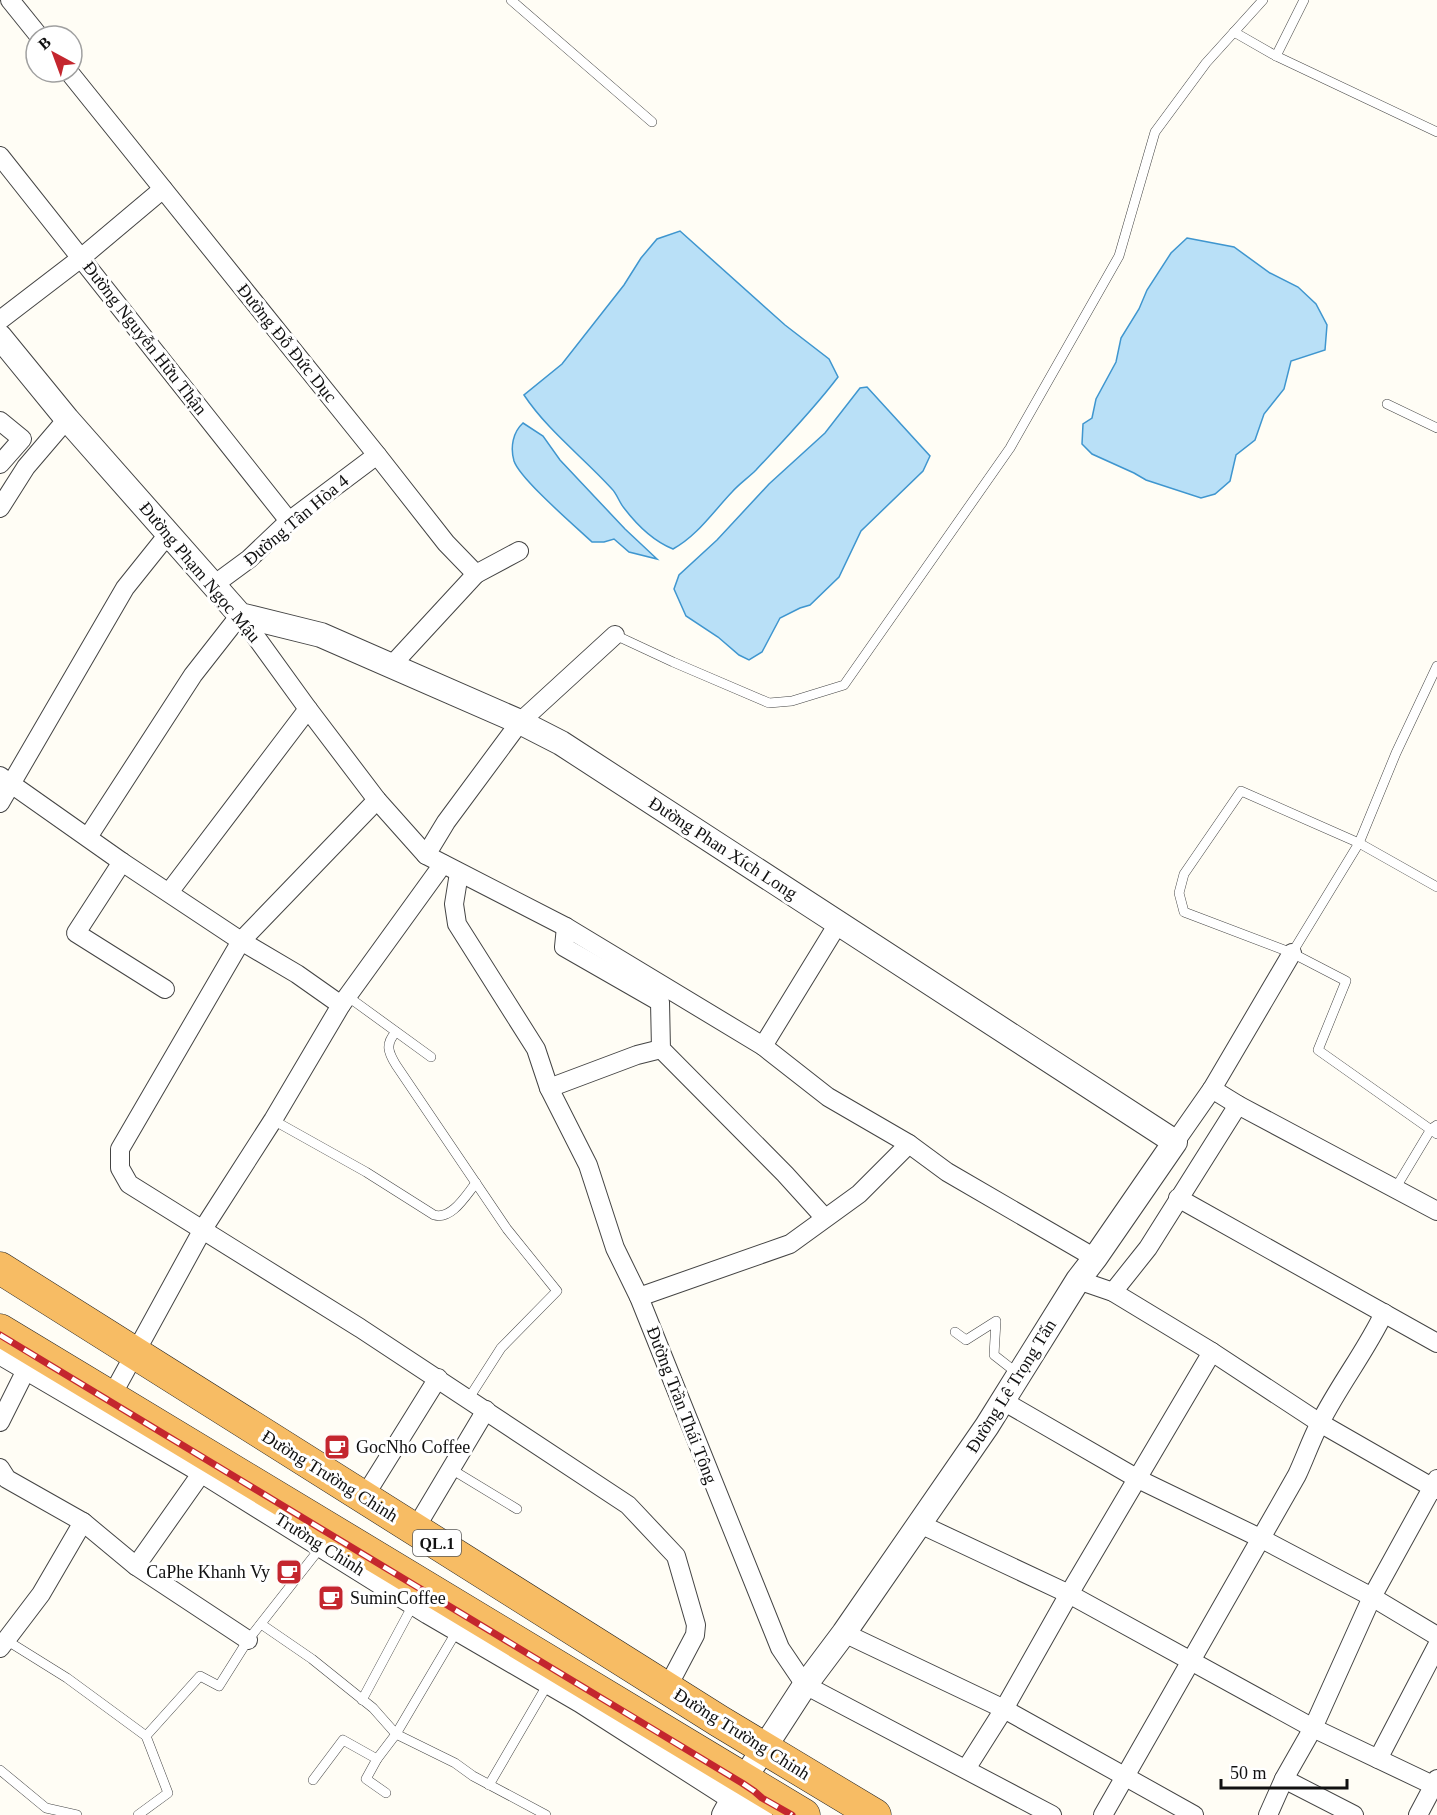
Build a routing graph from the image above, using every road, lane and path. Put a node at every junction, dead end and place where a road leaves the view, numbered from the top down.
1 (10, 0) edge
2 (511, 0) edge
3 (1263, 0) edge
4 (1304, 0) edge
5 (29, 24) edge
6 (1234, 32) junction
7 (1276, 56) junction
8 (79, 84) edge
9 (652, 122) dead end
10 (1437, 132) edge
11 (0, 156) edge
12 (163, 189) junction
13 (81, 258) junction
14 (0, 320) edge
15 (0, 337) edge
16 (1387, 404) dead end
17 (67, 419) junction
18 (0, 421) edge
19 (1437, 428) edge
20 (377, 454) junction
21 (0, 464) edge
22 (6, 484) edge
23 (0, 508) edge
24 (289, 521) junction
25 (169, 533) junction
26 (519, 551) dead end
27 (476, 574) junction
28 (215, 584) junction
29 (240, 615) junction
30 (615, 635) joint
31 (391, 666) junction
32 (1437, 666) edge
33 (308, 709) junction
34 (520, 722) junction
35 (6, 779) edge
36 (377, 800) junction
37 (0, 802) edge
38 (88, 837) junction
39 (1359, 843) junction
40 (426, 855) junction
41 (122, 862) junction
42 (443, 864) junction
43 (459, 873) junction
44 (1437, 887) edge
45 (170, 891) junction
46 (839, 922) junction
47 (566, 927) junction
48 (241, 940) junction
49 (1292, 953) junction
50 (165, 988) dead end
51 (344, 1001) junction
52 (396, 1032) junction
53 (763, 1047) junction
54 (661, 1049) junction
55 (431, 1057) dead end
56 (549, 1088) junction
57 (1212, 1089) junction
58 (1238, 1105) junction
59 (273, 1120) junction
60 (1435, 1129) edge
61 (1175, 1142) junction
62 (909, 1144) junction
63 (477, 1183) junction
64 (1395, 1189) junction
65 (1178, 1198) junction
66 (1437, 1211) edge
67 (824, 1217) junction
68 (203, 1230) junction
69 (1095, 1258) junction
70 (0, 1268) edge
71 (1078, 1280) junction
72 (1113, 1292) junction
73 (639, 1297) junction
74 (1384, 1313) junction
75 (0, 1330) edge
76 (955, 1332) dead end
77 (1437, 1343) edge
78 (0, 1352) edge
79 (1212, 1352) junction
80 (136, 1354) junction
81 (27, 1368) junction
82 (1019, 1375) junction
83 (438, 1378) junction
84 (111, 1397) junction
85 (469, 1398) junction
86 (1003, 1401) junction
87 (486, 1410) junction
88 (0, 1422) edge
89 (1320, 1423) junction
90 (0, 1468) edge
91 (451, 1469) junction
92 (203, 1471) junction
93 (1138, 1479) junction
94 (1436, 1485) edge
95 (364, 1497) junction
96 (517, 1509) dead end
97 (83, 1522) junction
98 (920, 1524) junction
99 (415, 1529) junction
100 (1260, 1538) junction
101 (322, 1545) junction
102 (136, 1566) junction
103 (1069, 1594) junction
104 (1372, 1598) junction
105 (414, 1603) junction
106 (261, 1624) junction
107 (458, 1629) junction
108 (844, 1633) junction
109 (1437, 1636) edge
110 (248, 1640) junction
111 (2, 1641) edge
112 (1437, 1646) edge
113 (1191, 1660) junction
114 (549, 1682) junction
115 (805, 1685) junction
116 (667, 1688) junction
117 (362, 1700) junction
118 (1005, 1710) junction
119 (1313, 1728) junction
120 (396, 1734) junction
121 (146, 1736) junction
122 (764, 1749) junction
123 (377, 1759) junction
124 (1378, 1759) junction
125 (966, 1769) junction
126 (0, 1770) edge
127 (1125, 1776) junction
128 (1284, 1779) junction
129 (314, 1780) dead end
130 (1436, 1784) edge
131 (489, 1785) junction
132 (386, 1793) dead end
133 (734, 1797) edge
134 (77, 1815) edge
135 (138, 1815) edge
136 (546, 1815) edge
137 (760, 1815) edge
138 (804, 1815) edge
139 (875, 1815) edge
140 (1052, 1815) edge
141 (1103, 1815) edge
142 (1194, 1815) edge
143 (1268, 1815) edge
144 (1354, 1815) edge
145 (1418, 1815) edge

1 - 5 street
2 - 9 lane
3 - 6 lane
4 - 7 lane
6 - 7 lane
6 - 30 lane
7 - 10 lane
8 - 12 street, Đường Đỗ Đức Dục
11 - 13 street, Đường Nguyễn Hữu Thận
12 - 13 street
12 - 20 street, Đường Đỗ Đức Dục
13 - 14 street
13 - 24 street, Đường Nguyễn Hữu Thận
15 - 17 street, Đường Phạm Ngọc Mậu
16 - 19 lane
17 - 22 street
17 - 25 street, Đường Phạm Ngọc Mậu
18 - 21 street
20 - 24 street, Đường Tân Hòa 4
20 - 27 street, Đường Đỗ Đức Dục
22 - 23 street
24 - 28 street, Đường Tân Hòa 4
25 - 28 street, Đường Phạm Ngọc Mậu
25 - 35 street
26 - 27 street
27 - 31 street
28 - 29 street, Đường Phạm Ngọc Mậu
29 - 31 street, Đường Phan Xích Long
29 - 33 street, Đường Phạm Ngọc Mậu
29 - 38 street
30 - 34 street
31 - 34 street, Đường Phan Xích Long
32 - 39 lane
33 - 36 street, Đường Phạm Ngọc Mậu
33 - 45 street
34 - 40 street
34 - 46 street, Đường Phan Xích Long
35 - 37 street
35 - 38 street
36 - 40 street, Đường Phạm Ngọc Mậu
36 - 48 street
38 - 41 street
39 - 44 lane
39 - 49 lane
39 - 49 lane
40 - 42 street, Đường Phạm Ngọc Mậu
41 - 45 street
41 - 50 street
42 - 43 street, Đường Phạm Ngọc Mậu
42 - 51 street
43 - 47 street, Đường Phạm Ngọc Mậu
43 - 56 street, Đường Trần Thái Tông
45 - 48 street
46 - 53 street
46 - 61 street, Đường Phan Xích Long
47 - 53 street, Đường Phạm Ngọc Mậu
47 - 54 street
48 - 51 street
48 - 68 street
49 - 57 street, Đường Lê Trọng Tấn
49 - 60 lane
51 - 52 lane
51 - 59 street
52 - 55 lane
52 - 63 lane
53 - 62 street, Đường Phạm Ngọc Mậu
54 - 56 street
54 - 67 street
56 - 73 street, Đường Trần Thái Tông
57 - 58 street
57 - 61 street, Đường Lê Trọng Tấn
58 - 64 street
58 - 65 street
59 - 63 lane
59 - 68 street
60 - 64 lane
61 - 69 street, Đường Lê Trọng Tấn
62 - 67 street
62 - 69 street, Đường Phạm Ngọc Mậu
63 - 85 lane
64 - 66 street
65 - 72 street
65 - 74 street
67 - 73 street
68 - 80 street
68 - 83 street
69 - 71 street, Đường Lê Trọng Tấn
70 - 80 highway, Đường Trường Chinh / QL.1
71 - 72 street
71 - 82 street, Đường Lê Trọng Tấn
72 - 79 street
73 - 115 street, Đường Trần Thái Tông
74 - 77 street
74 - 89 street
75 - 84 highway, Đường Trường Chinh / QL.1
76 - 82 lane
78 - 81 street, Trường Chinh
79 - 89 street
79 - 93 street
80 - 84 street
80 - 95 highway, Đường Trường Chinh / QL.1
81 - 88 street
81 - 92 street, Trường Chinh
82 - 86 street, Đường Lê Trọng Tấn
83 - 85 street
83 - 95 street
84 - 133 highway, Đường Trường Chinh / QL.1
85 - 87 street
86 - 93 street
86 - 98 street, Đường Lê Trọng Tấn
87 - 91 street
87 - 116 street
89 - 94 street
89 - 100 street
90 - 97 street
91 - 96 lane
91 - 99 street
92 - 101 street, Trường Chinh
92 - 102 street
93 - 100 street
93 - 103 street
94 - 104 street
95 - 99 highway, Đường Trường Chinh / QL.1
97 - 102 street
97 - 111 street
98 - 103 street
98 - 108 street, Đường Lê Trọng Tấn
99 - 116 highway, Đường Trường Chinh / QL.1
100 - 104 street
100 - 113 street
101 - 105 street, Trường Chinh
101 - 106 lane
102 - 110 street
103 - 113 street
103 - 118 street
104 - 109 street
104 - 119 street
105 - 107 street, Trường Chinh
105 - 117 lane
106 - 110 lane
106 - 117 lane
107 - 114 street, Trường Chinh
107 - 120 lane
108 - 115 street, Đường Lê Trọng Tấn
108 - 118 street
110 - 121 lane
111 - 121 lane
112 - 124 street
113 - 119 street
113 - 127 street
114 - 131 lane
114 - 133 street, Trường Chinh
115 - 122 street, Đường Lê Trọng Tấn
115 - 125 street
116 - 122 highway, Đường Trường Chinh / QL.1
117 - 120 lane
118 - 125 street
118 - 127 street
119 - 124 street
119 - 128 street
120 - 123 lane
120 - 131 lane
121 - 135 lane
122 - 133 street, Đường Lê Trọng Tấn
122 - 139 highway, Đường Trường Chinh / QL.1
123 - 129 lane
123 - 132 lane
124 - 130 street
125 - 140 street
126 - 134 lane
127 - 141 street
127 - 142 street
128 - 143 street
128 - 144 street
130 - 145 street
131 - 136 lane
133 - 137 street, Trường Chinh
133 - 138 highway, Đường Trường Chinh / QL.1

